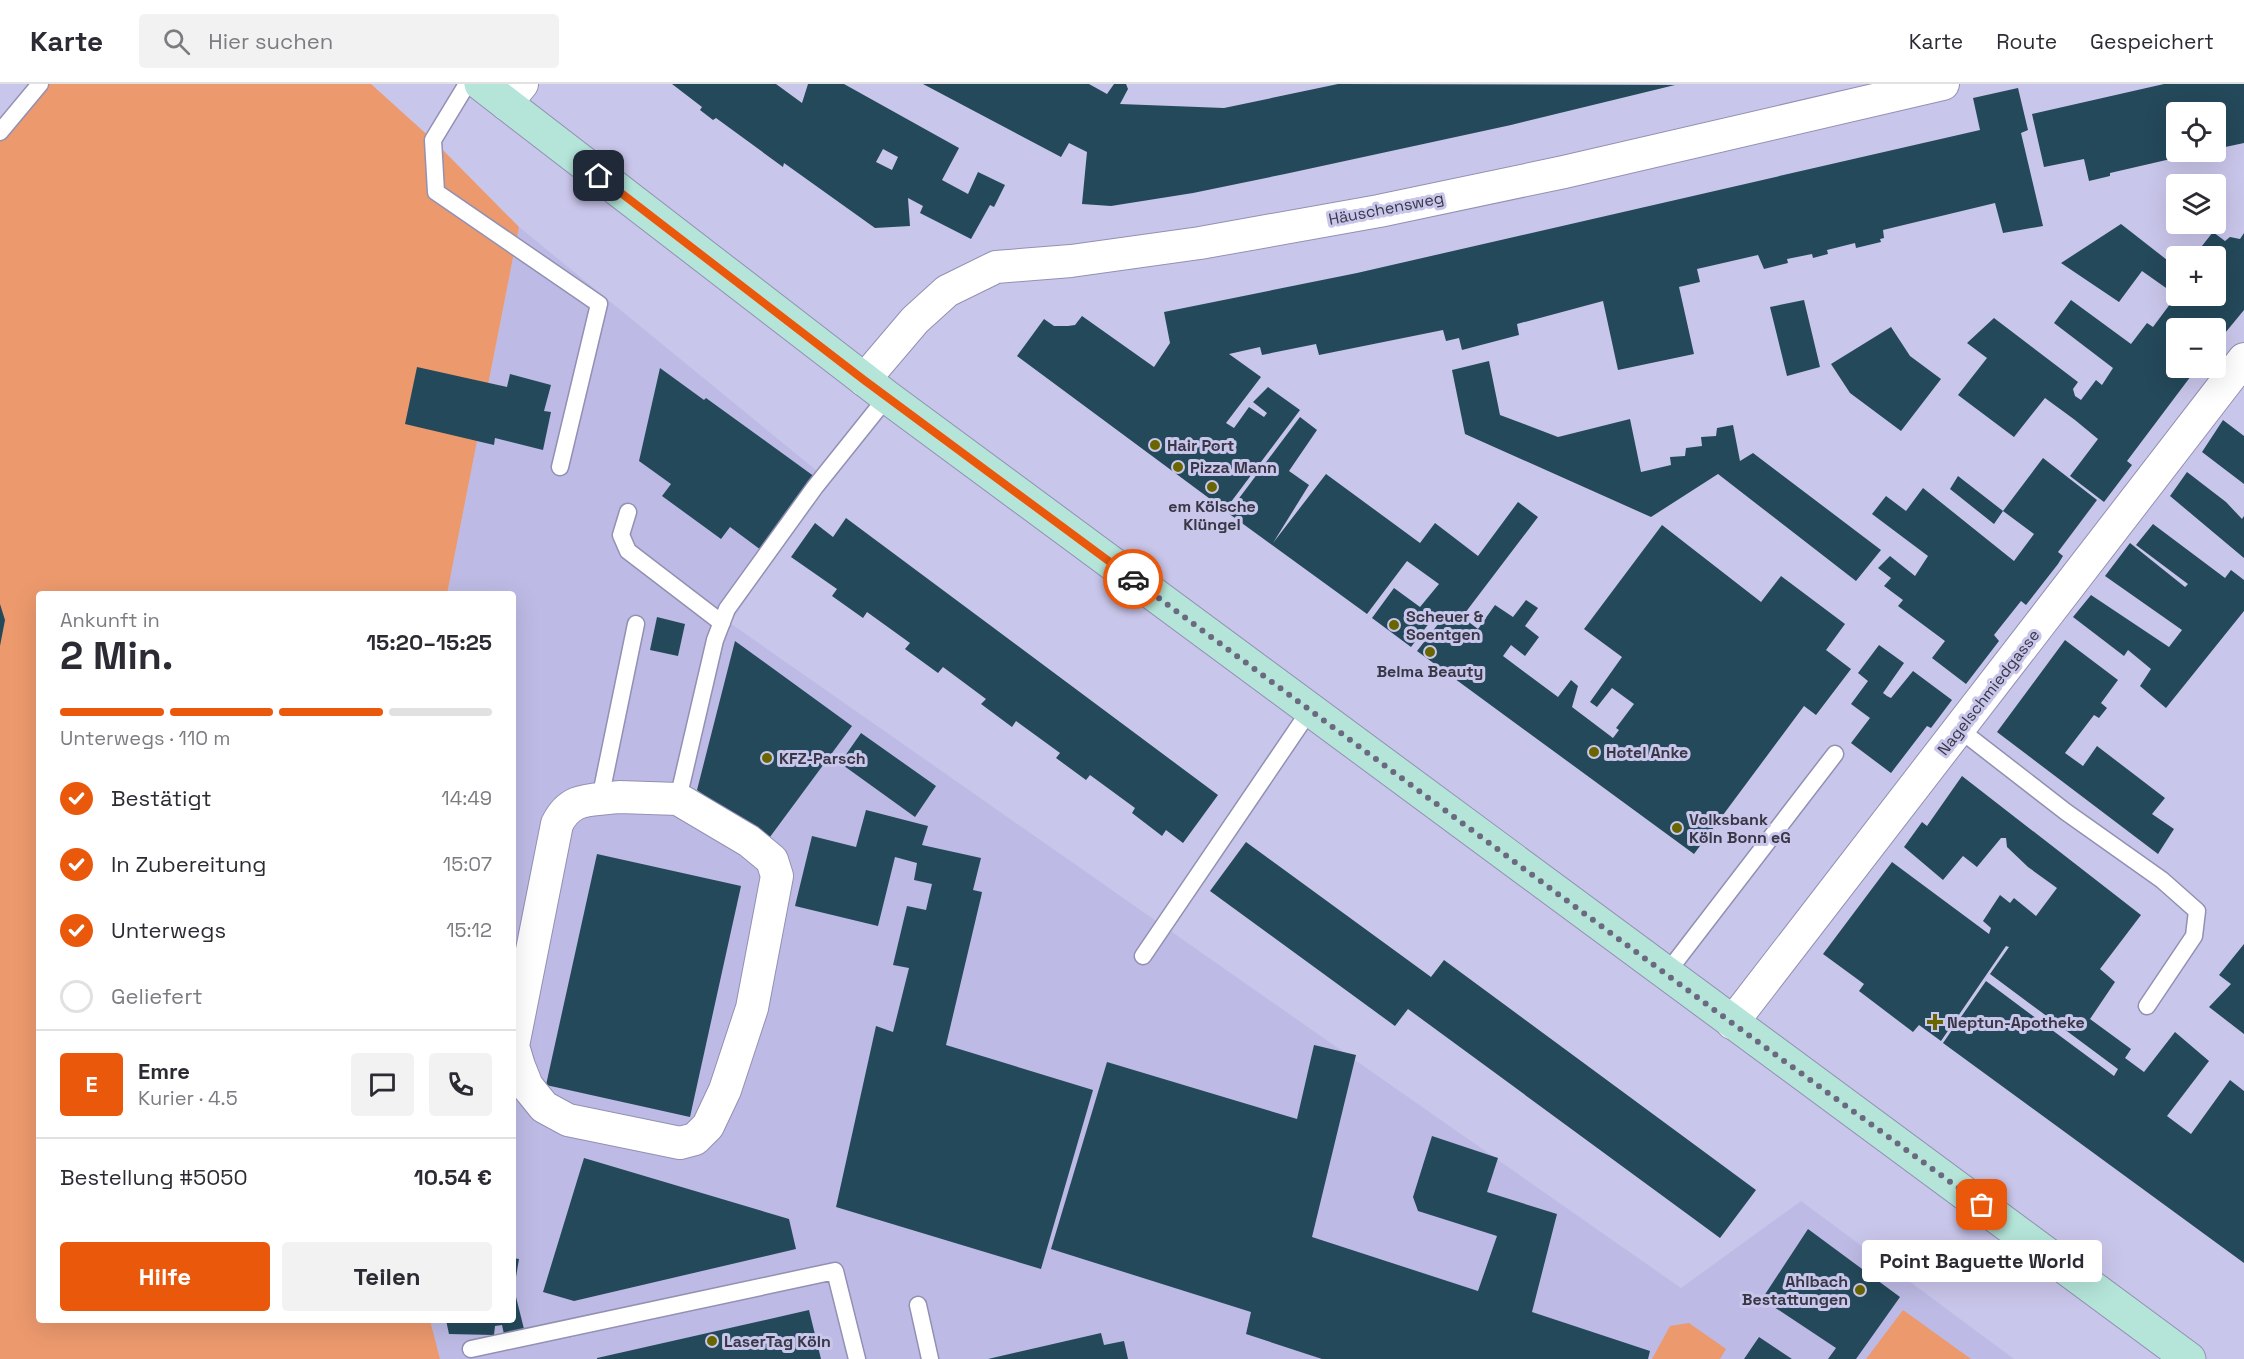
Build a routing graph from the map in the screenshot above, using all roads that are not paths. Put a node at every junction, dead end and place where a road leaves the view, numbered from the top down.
1 (40, 84) edge
2 (467, 84) edge
3 (1943, 84) edge
4 (503, 91) edge
5 (0, 132) edge
6 (2244, 359) edge
7 (875, 388) junction
8 (560, 467) dead end
9 (628, 512) dead end
10 (722, 623) junction
11 (636, 624) dead end
12 (1310, 710) junction
13 (1959, 729) junction
14 (1835, 754) dead end
15 (678, 799) junction
16 (600, 800) junction
17 (1143, 956) dead end
18 (1666, 974) junction
19 (2147, 1006) dead end
20 (1732, 1023) junction
21 (516, 1031) edge
22 (516, 1055) edge
23 (918, 1305) dead end
24 (471, 1349) dead end
25 (857, 1359) edge
26 (930, 1359) edge
27 (2189, 1359) edge

1 - 5 lane
2 - 8 lane
3 - 7 street, Häuschensweg
4 - 7 main road
6 - 13 street, Nagelschmiedgasse
7 - 10 lane
7 - 12 main road
9 - 10 lane
10 - 15 lane
11 - 16 lane
12 - 17 lane
12 - 18 main road
13 - 19 lane
13 - 20 street, Nagelschmiedgasse
14 - 18 lane
15 - 16 street
15 - 22 street
16 - 21 street
18 - 20 main road
20 - 27 main road
23 - 26 lane
24 - 25 lane

